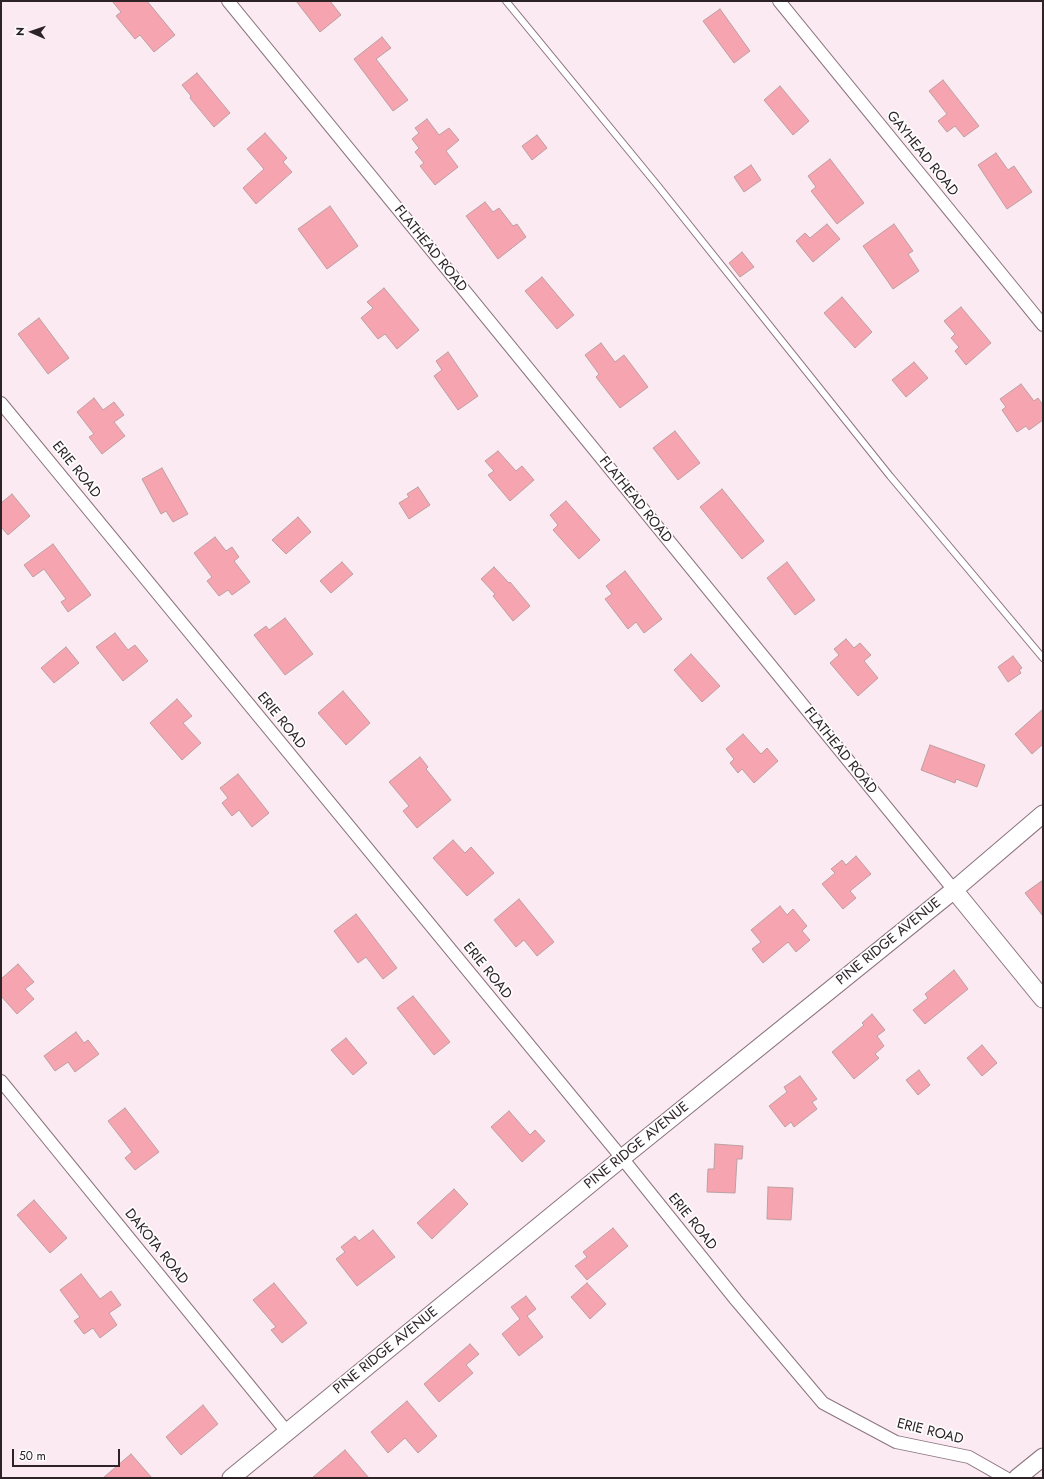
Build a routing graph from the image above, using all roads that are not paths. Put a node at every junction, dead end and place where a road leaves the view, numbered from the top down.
1 (228, 1) edge
2 (506, 1) edge
3 (779, 1) edge
4 (1043, 325) edge
5 (1, 403) edge
6 (1043, 658) edge
7 (1043, 814) edge
8 (954, 890) junction
9 (1043, 999) edge
10 (1, 1081) edge
11 (622, 1158) junction
12 (287, 1432) junction
13 (1043, 1457) edge
14 (231, 1478) edge
15 (1006, 1478) edge
16 (1017, 1478) edge

1 - 8 street, FLATHEAD ROAD
2 - 6 lane
3 - 4 street, GAYHEAD ROAD
5 - 11 street, ERIE ROAD
7 - 8 street, PINE RIDGE AVENUE
8 - 9 street, FLATHEAD ROAD
8 - 11 street, PINE RIDGE AVENUE
10 - 12 street, DAKOTA ROAD
11 - 12 street, PINE RIDGE AVENUE
11 - 15 street, ERIE ROAD
12 - 14 street, PINE RIDGE AVENUE
13 - 16 street

